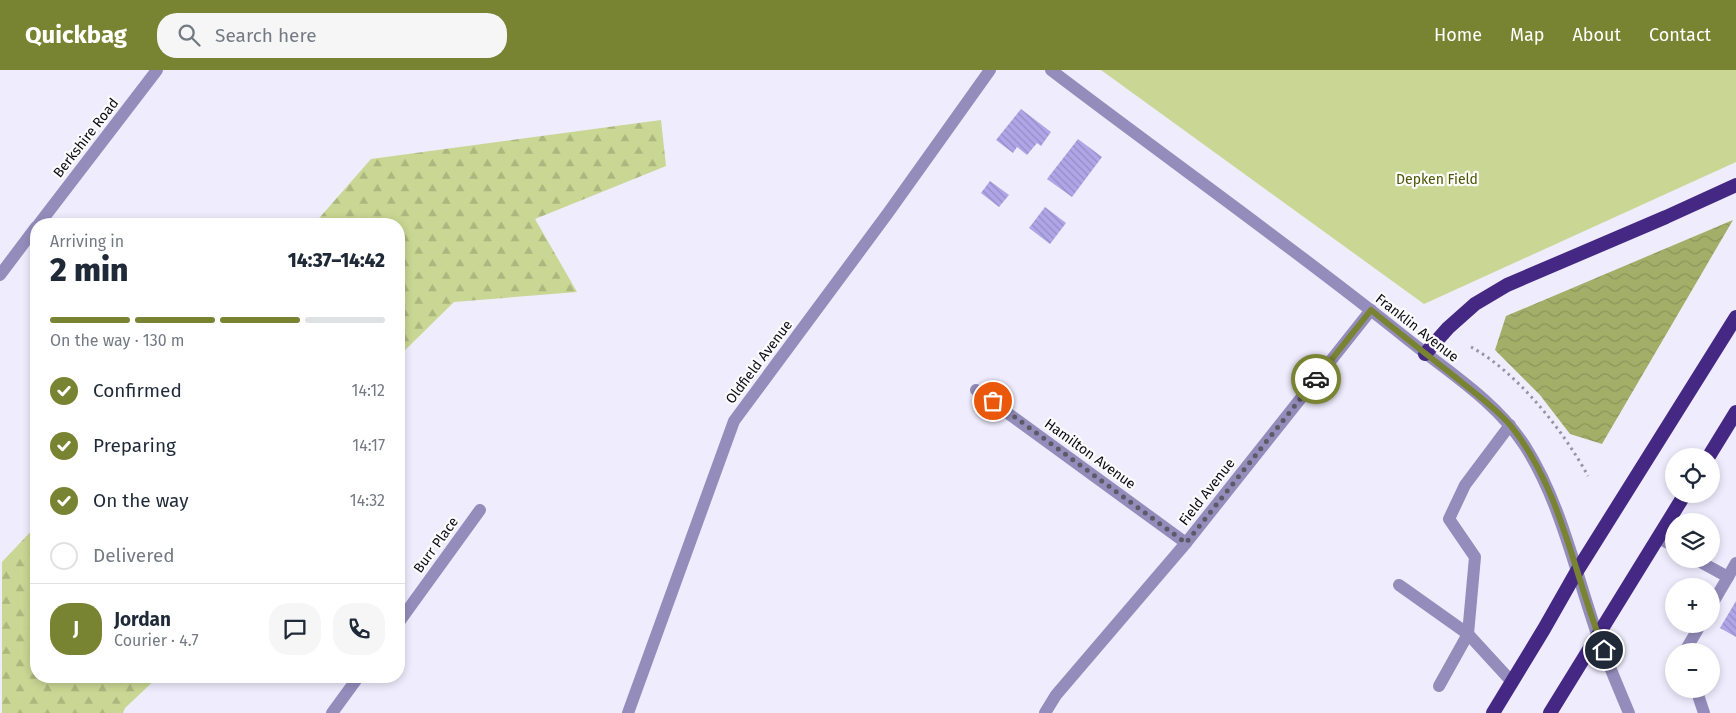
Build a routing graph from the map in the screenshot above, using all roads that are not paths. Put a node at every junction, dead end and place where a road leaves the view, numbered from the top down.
1 (157, 70) edge
2 (990, 70) edge
3 (1051, 70) edge
4 (1736, 185) edge
5 (44, 218) edge
6 (30, 235) edge
7 (0, 274) edge
8 (1371, 310) junction
9 (1736, 317) edge
10 (1426, 354) junction
11 (976, 390) dead end
12 (1734, 420) edge
13 (1510, 425) junction
14 (1715, 448) edge
15 (1679, 503) edge
16 (480, 510) dead end
17 (1658, 538) junction
18 (1665, 542) edge
19 (1186, 543) junction
20 (1736, 563) edge
21 (1711, 568) edge
22 (1577, 571) junction
23 (1728, 578) junction
24 (1399, 585) dead end
25 (1720, 591) edge
26 (405, 614) edge
27 (1468, 634) junction
28 (1598, 635) junction
29 (1512, 682) junction
30 (354, 683) edge
31 (1439, 686) dead end
32 (1699, 698) edge
33 (332, 713) edge
34 (628, 713) edge
35 (1045, 713) edge
36 (1493, 713) edge
37 (1550, 713) edge
38 (1629, 713) edge
39 (1704, 713) edge

1 - 5 street, Berkshire Road
2 - 34 street, Oldfield Avenue
3 - 8 street, Franklin Avenue
4 - 10 highway
6 - 7 street
8 - 10 street, Franklin Avenue
8 - 19 street, Field Avenue
9 - 22 highway
10 - 13 street, Franklin Avenue
11 - 19 street, Hamilton Avenue
12 - 14 highway
13 - 22 street, Franklin Avenue
13 - 27 street
15 - 17 highway
16 - 26 street, Burr Place
17 - 18 street
17 - 28 highway
19 - 35 street, Field Avenue
20 - 23 street
21 - 23 street
22 - 28 street, Franklin Avenue
22 - 29 highway
23 - 25 street
24 - 27 street
27 - 29 street
27 - 31 street
28 - 37 highway
28 - 38 street, Franklin Avenue
29 - 36 highway
30 - 33 street
32 - 39 street

